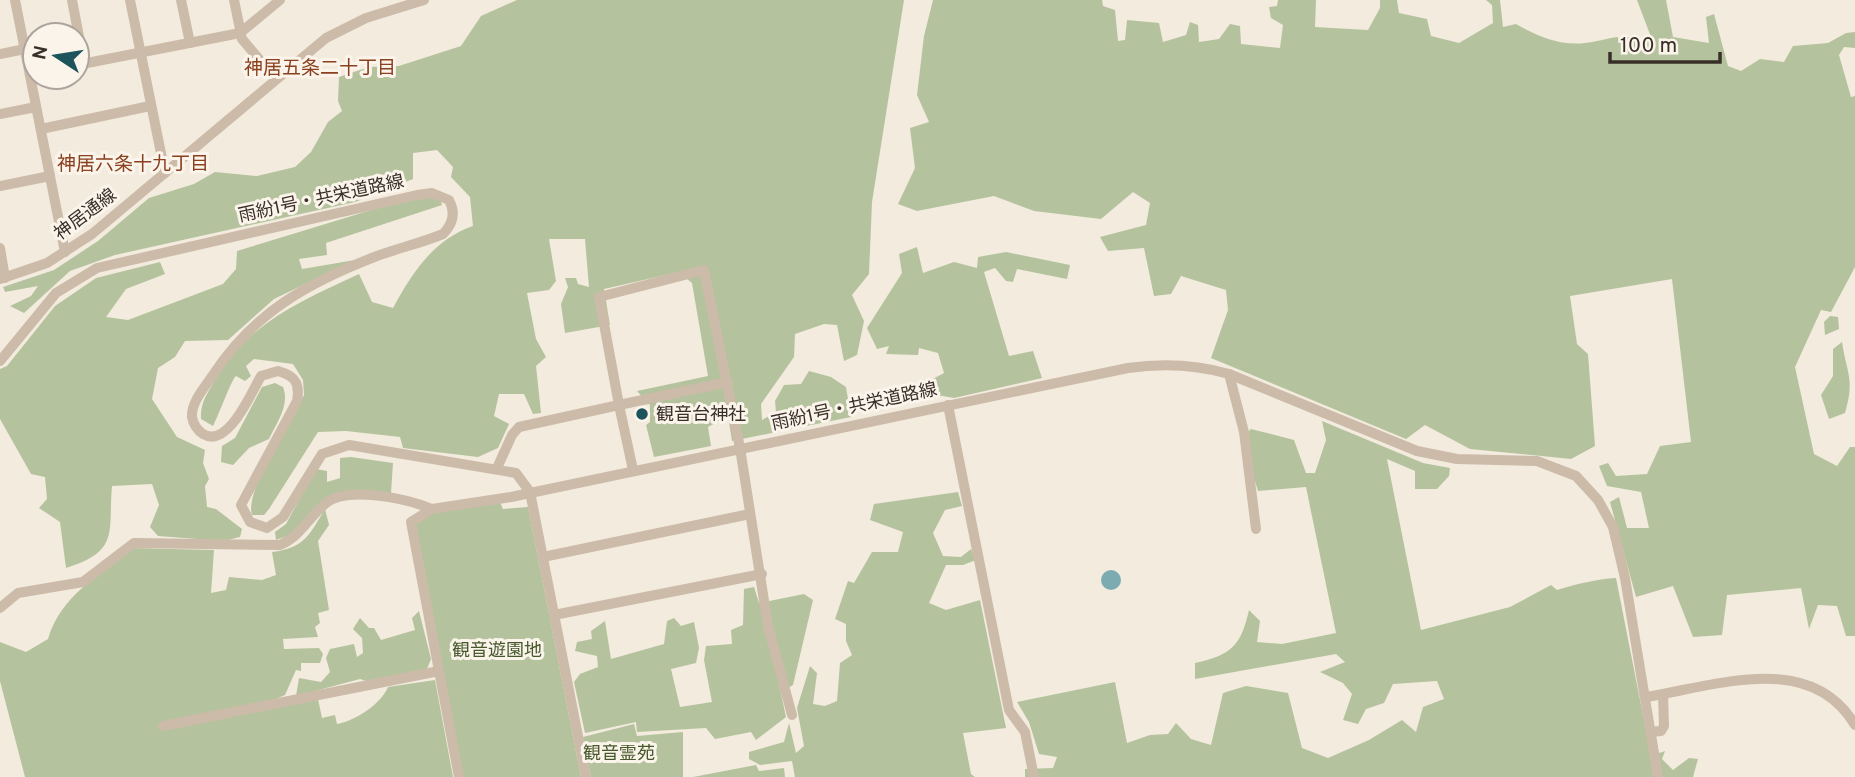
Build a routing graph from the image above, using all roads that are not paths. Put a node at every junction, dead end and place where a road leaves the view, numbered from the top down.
1 (15, 0) edge
2 (72, 0) edge
3 (130, 0) edge
4 (181, 0) edge
5 (234, 0) edge
6 (280, 0) edge
7 (424, 0) edge
8 (75, 21) edge
9 (21, 29) edge
10 (240, 33) junction
11 (190, 43) junction
12 (21, 50) edge
13 (140, 52) junction
14 (0, 54) edge
15 (91, 62) edge
16 (276, 79) junction
17 (34, 91) edge
18 (150, 106) junction
19 (36, 107) junction
20 (0, 114) edge
21 (41, 129) junction
22 (165, 173) junction
23 (50, 176) junction
24 (0, 186) edge
25 (0, 248) edge
26 (65, 252) junction
27 (3, 278) edge
28 (0, 361) edge
29 (1228, 374) junction
30 (728, 382) junction
31 (619, 405) junction
32 (948, 405) junction
33 (740, 448) junction
34 (497, 468) junction
35 (633, 470) junction
36 (530, 492) junction
37 (432, 509) junction
38 (750, 514) junction
39 (256, 526) junction
40 (1256, 528) dead end
41 (248, 545) junction
42 (542, 557) junction
43 (762, 574) junction
44 (0, 608) edge
45 (554, 615) junction
46 (439, 671) junction
47 (1663, 694) junction
48 (1646, 697) junction
49 (792, 715) dead end
50 (1854, 722) edge
51 (163, 726) dead end
52 (1651, 733) junction
53 (459, 777) edge
54 (586, 777) edge
55 (1034, 777) edge
56 (1658, 777) edge

1 - 9 street
2 - 8 street
3 - 13 street
4 - 11 street
5 - 10 street
6 - 10 street
7 - 16 street, 神居通線
10 - 11 street
10 - 16 street
11 - 13 street
12 - 14 street
13 - 15 street
13 - 18 street
16 - 22 street, 神居通線
17 - 19 street
18 - 21 street
18 - 22 street
19 - 20 street
19 - 21 street
21 - 23 street
22 - 26 street, 神居通線
23 - 24 street
23 - 26 street
25 - 27 street
26 - 27 street, 神居通線
28 - 39 street, 雨紛1号・共栄道路線
29 - 32 street, 雨紛1号・共栄道路線
29 - 40 street
29 - 48 street, 雨紛1号・共栄道路線
30 - 31 street
30 - 31 street
30 - 33 street
31 - 34 street
31 - 35 street
32 - 33 street, 雨紛1号・共栄道路線
32 - 55 street
33 - 35 street, 雨紛1号・共栄道路線
33 - 38 street
34 - 36 street
34 - 39 street
35 - 36 street, 雨紛1号・共栄道路線
36 - 37 street, 雨紛1号・共栄道路線
36 - 42 street
37 - 41 street
37 - 46 street
38 - 42 street
38 - 43 street
39 - 41 street
41 - 44 street
42 - 45 street
43 - 45 street
43 - 49 street
45 - 54 street
46 - 51 street
46 - 53 street
47 - 48 street
47 - 50 street
47 - 52 street
48 - 52 street, 雨紛1号・共栄道路線
52 - 56 street, 雨紛1号・共栄道路線

